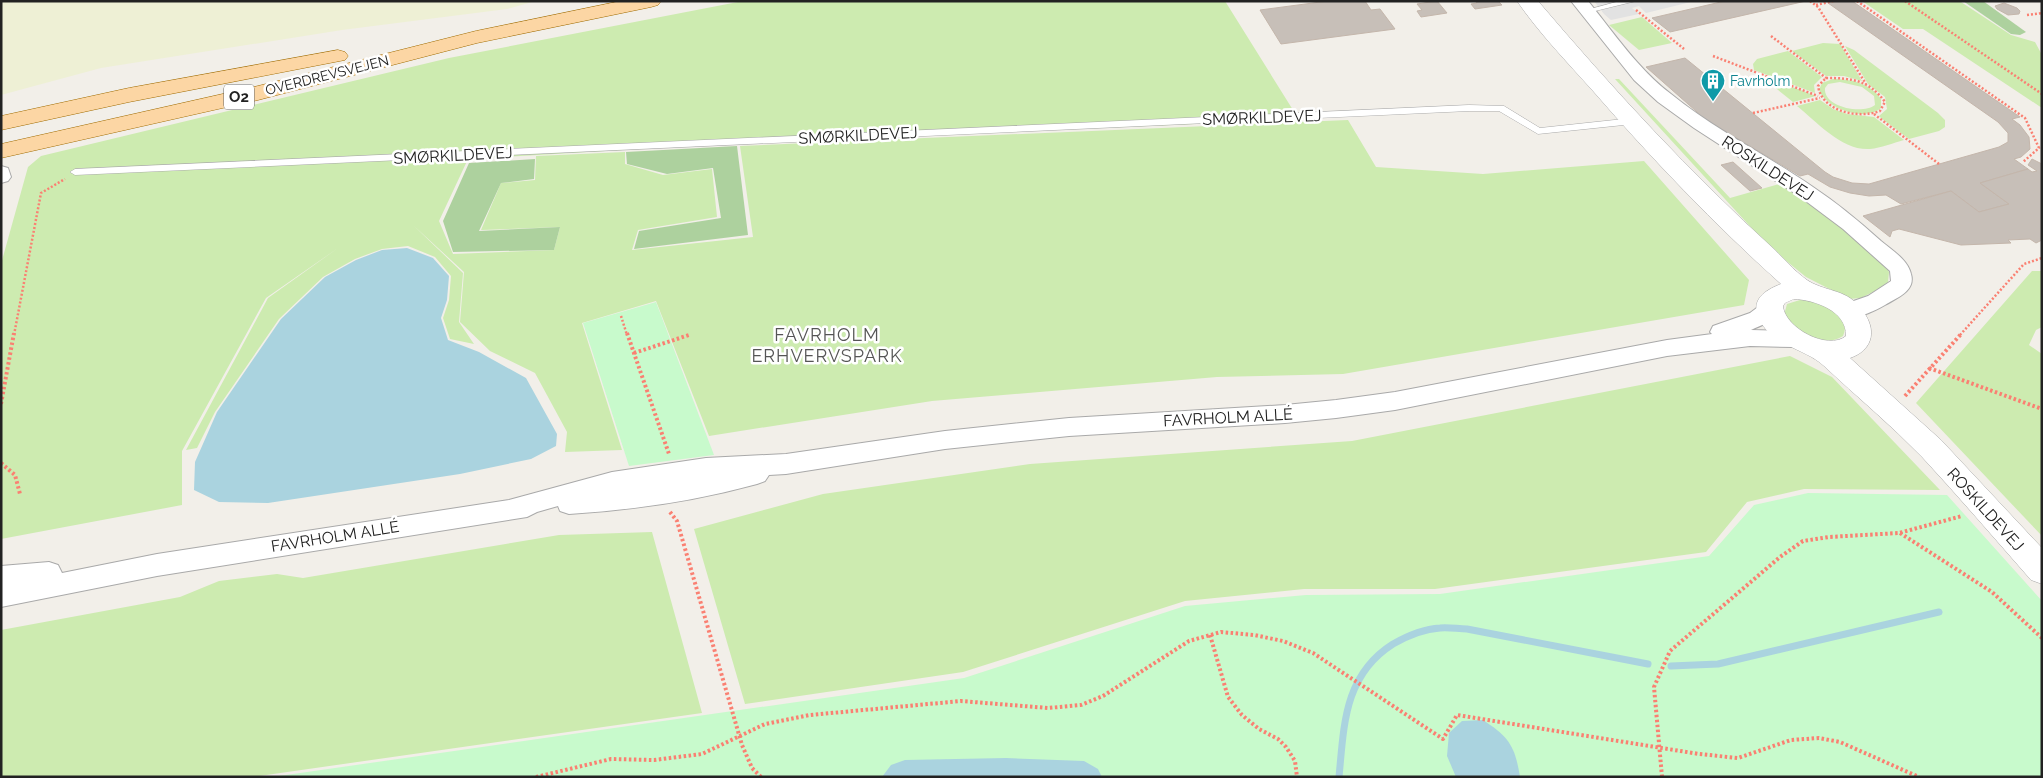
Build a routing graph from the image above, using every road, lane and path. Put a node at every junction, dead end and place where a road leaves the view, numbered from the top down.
1 (651, 1) edge
2 (1514, 1) edge
3 (1527, 1) edge
4 (1810, 1) edge
5 (1832, 1) edge
6 (1857, 1) edge
7 (1905, 1) edge
8 (1630, 2) edge
9 (1815, 5) junction
10 (1583, 6) edge
11 (2042, 13) edge
12 (2027, 15) dead end
13 (1771, 36) dead end
14 (476, 37) junction
15 (1684, 49) dead end
16 (1570, 53) junction
17 (1714, 56) dead end
18 (298, 62) junction
19 (1826, 78) junction
20 (1867, 84) junction
21 (2042, 94) edge
22 (1819, 97) junction
23 (1753, 113) dead end
24 (1873, 114) junction
25 (1634, 121) junction
26 (1, 123) edge
27 (1, 141) edge
28 (1, 151) edge
29 (2023, 162) dead end
30 (1939, 164) dead end
31 (1, 172) edge
32 (75, 172) joint
33 (1, 177) edge
34 (1705, 199) junction
35 (2042, 258) edge
36 (1803, 290) junction
37 (1773, 303) junction
38 (1850, 312) junction
39 (621, 316) dead end
40 (689, 336) dead end
41 (1793, 339) junction
42 (1853, 346) junction
43 (1667, 348) junction
44 (1824, 350) junction
45 (634, 353) junction
46 (1929, 368) junction
47 (1, 404) edge
48 (1898, 404) junction
49 (2042, 409) edge
50 (1931, 448) junction
51 (1, 463) edge
52 (669, 483) junction
53 (20, 494) dead end
54 (1985, 508) junction
55 (1899, 532) junction
56 (157, 565) junction
57 (2042, 570) edge
58 (1, 578) edge
59 (1, 596) edge
60 (1210, 635) junction
61 (2042, 638) edge
62 (739, 736) junction
63 (1659, 747) junction
64 (536, 777) edge
65 (761, 777) edge
66 (1297, 777) edge
67 (1662, 777) edge
68 (1918, 777) edge

1 - 14 main road, OVERDREVSVEJEN
2 - 16 street
3 - 16 street
4 - 9 path
5 - 9 path
6 - 29 path
7 - 21 path
8 - 10 lane, ROSKILDEVEJ
8 - 15 path
9 - 20 path
10 - 38 street, ROSKILDEVEJ
11 - 12 path
13 - 19 path
14 - 18 main road, OVERDREVSVEJEN
14 - 28 main road, OVERDREVSVEJEN / O2
16 - 25 street
17 - 22 path
18 - 26 main road, OVERDREVSVEJEN
18 - 27 main road
19 - 20 path
19 - 22 path
20 - 24 path
22 - 23 path
22 - 24 path
24 - 30 path
25 - 32 lane, SMØRKILDEVEJ
25 - 34 street
31 - 33 street
32 - 47 path
34 - 36 street
34 - 37 street
35 - 46 path
36 - 37 street
36 - 38 street
37 - 41 street
37 - 43 street, FAVRHOLM ALLÉ
38 - 42 street
39 - 45 path
40 - 45 path
41 - 43 street, FAVRHOLM ALLÉ
41 - 44 street
42 - 44 street
42 - 48 street, ROSKILDEVEJ
43 - 52 street, FAVRHOLM ALLÉ
44 - 50 street, ROSKILDEVEJ
45 - 52 path
46 - 48 path
46 - 49 path
48 - 50 street, ROSKILDEVEJ
50 - 54 street, ROSKILDEVEJ
51 - 53 path
52 - 56 street, FAVRHOLM ALLÉ
52 - 62 path
54 - 55 path
54 - 57 street, ROSKILDEVEJ
55 - 61 path
55 - 63 path
56 - 58 street, FAVRHOLM ALLÉ
56 - 59 street, FAVRHOLM ALLÉ
60 - 62 path
60 - 63 path
60 - 66 path
62 - 64 path
62 - 65 path
63 - 67 path
63 - 68 path

